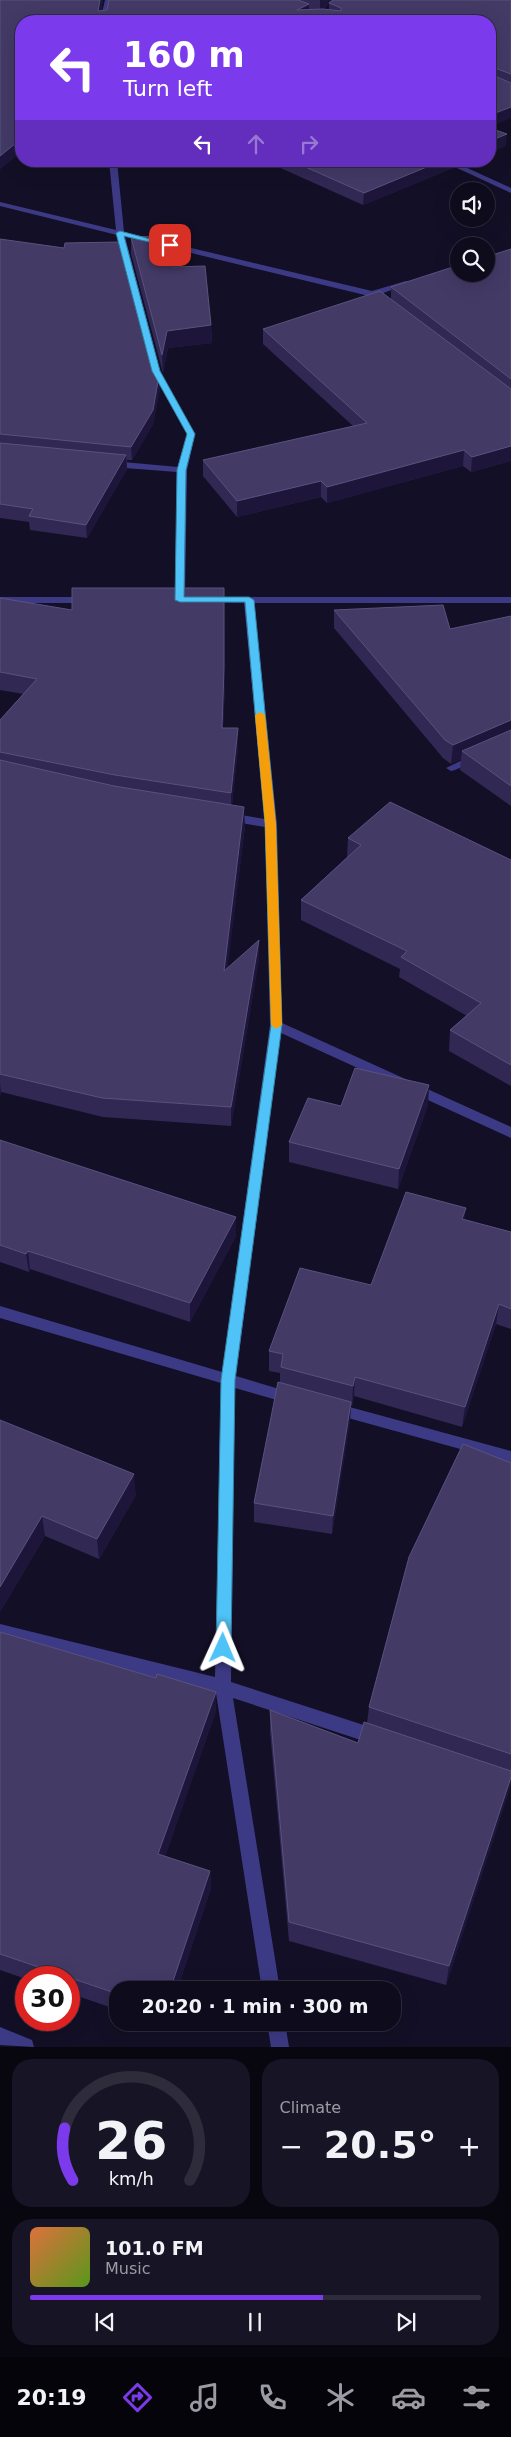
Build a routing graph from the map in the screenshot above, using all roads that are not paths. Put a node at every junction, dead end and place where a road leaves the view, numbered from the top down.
1 (108, 0) edge
2 (104, 15) edge
3 (114, 167) edge
4 (458, 167) edge
5 (511, 191) edge
6 (0, 204) edge
7 (120, 233) junction
8 (416, 280) edge
9 (372, 294) junction
10 (393, 311) edge
11 (106, 463) edge
12 (182, 470) junction
13 (0, 600) edge
14 (100, 600) edge
15 (249, 600) junction
16 (511, 600) edge
17 (485, 752) edge
18 (451, 768) dead end
19 (212, 814) edge
20 (270, 824) junction
21 (276, 1025) junction
22 (511, 1133) edge
23 (0, 1312) edge
24 (228, 1380) junction
25 (303, 1401) edge
26 (322, 1406) edge
27 (511, 1457) edge
28 (0, 1632) edge
29 (223, 1687) junction
30 (390, 1742) edge
31 (270, 1981) edge
32 (277, 2031) edge
33 (0, 2036) edge
34 (25, 2047) edge
35 (280, 2047) edge

1 - 2 street
3 - 7 street
4 - 5 street
6 - 7 street
7 - 9 street
7 - 12 street
8 - 9 street
9 - 10 street
11 - 12 street
12 - 15 street
13 - 14 street
15 - 16 street
15 - 20 street
17 - 18 street
19 - 20 street
20 - 21 street
21 - 22 street
21 - 24 street
23 - 24 street
24 - 25 street
24 - 29 street
26 - 27 street
28 - 29 street
29 - 30 street
29 - 31 street
32 - 35 street
33 - 34 street

